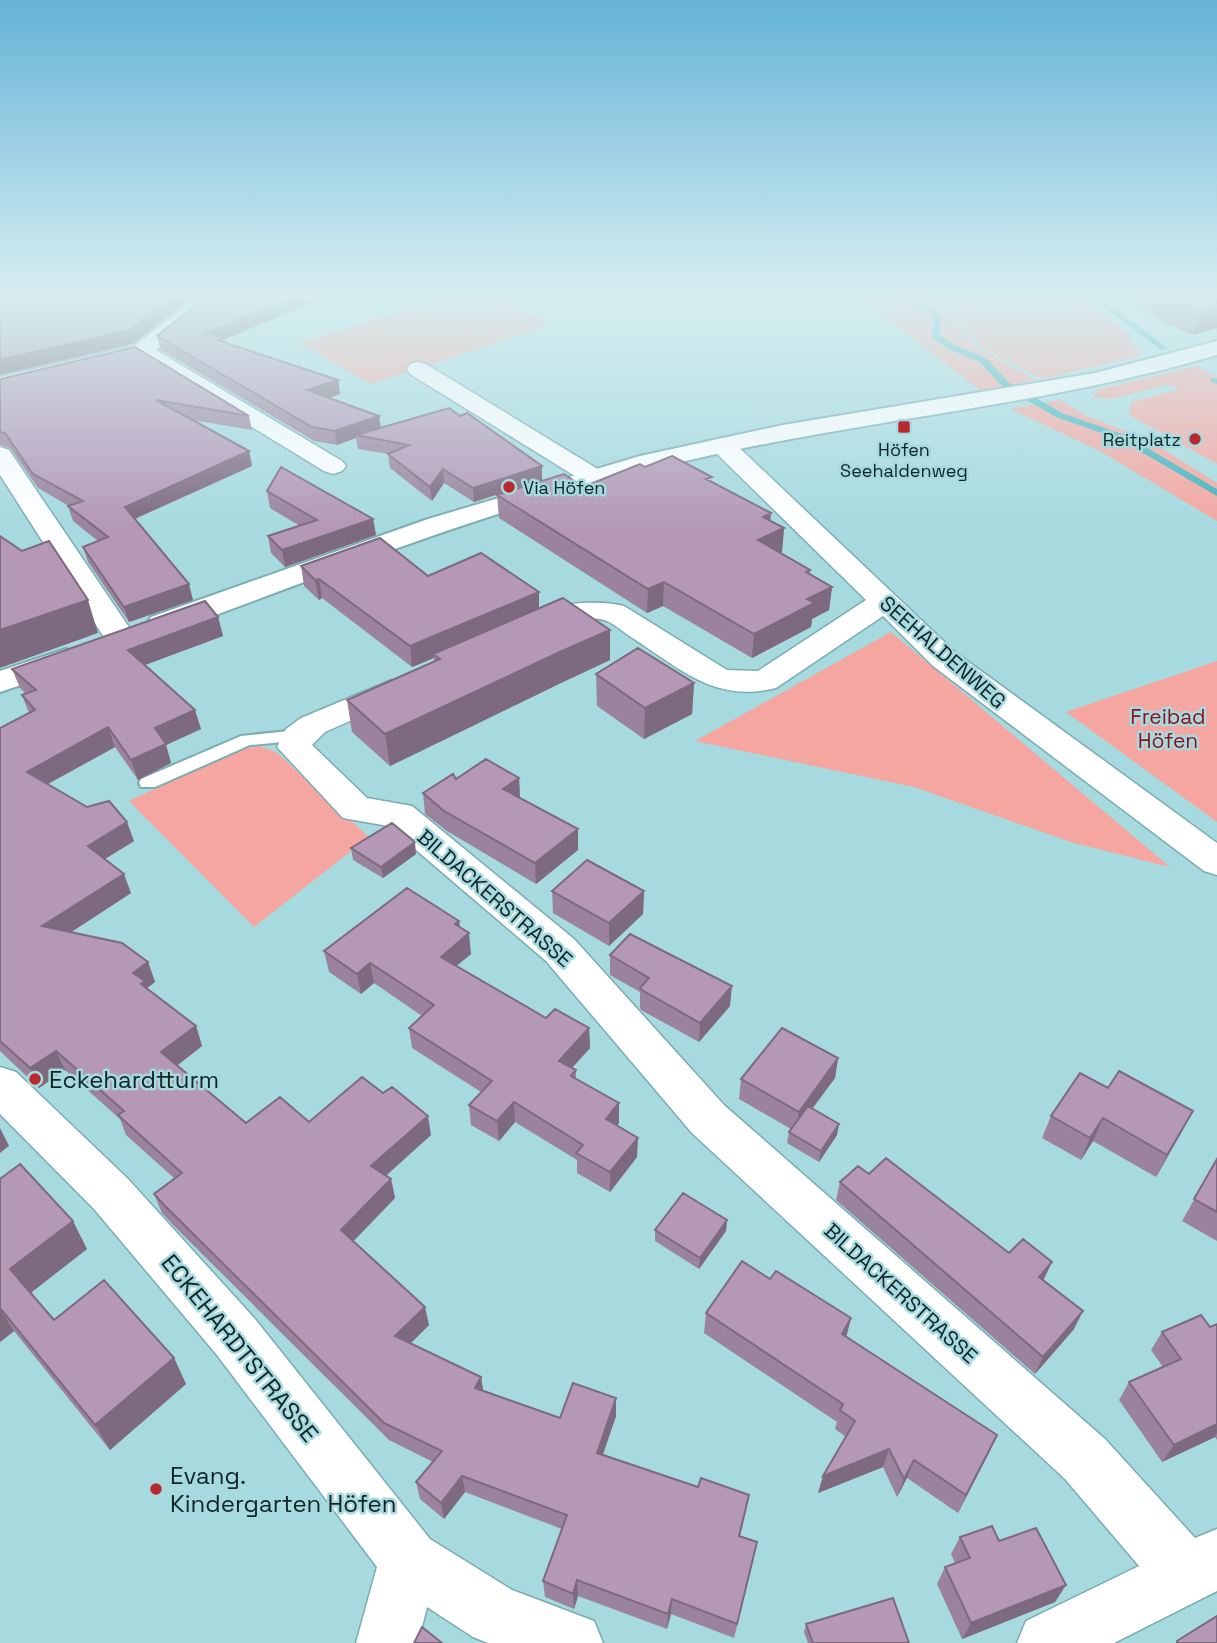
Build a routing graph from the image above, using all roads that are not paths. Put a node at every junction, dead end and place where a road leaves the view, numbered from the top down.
1 (44, 374) edge
2 (180, 374) edge
3 (426, 374) edge
4 (1123, 374) edge
5 (0, 384) edge
6 (731, 443) junction
7 (0, 455) edge
8 (333, 466) dead end
9 (592, 476) junction
10 (884, 602) junction
11 (121, 639) junction
12 (498, 643) edge
13 (424, 676) edge
14 (0, 682) edge
15 (298, 736) junction
16 (148, 783) dead end
17 (1217, 862) edge
18 (0, 1085) edge
19 (409, 1560) junction
20 (1201, 1566) edge
21 (387, 1643) edge
22 (572, 1643) edge
23 (1048, 1643) edge

1 - 5 street
2 - 8 street
3 - 9 street
4 - 6 street
6 - 9 street
6 - 10 street, SEEHALDENWEG
7 - 11 street
9 - 11 street
10 - 12 street
10 - 17 street, SEEHALDENWEG
11 - 14 street
13 - 15 street
15 - 16 lane
15 - 20 street, BILDACKERSTRASSE
18 - 19 street, ECKEHARDTSTRASSE
19 - 21 street
19 - 22 street, ECKEHARDTSTRASSE
20 - 23 street

